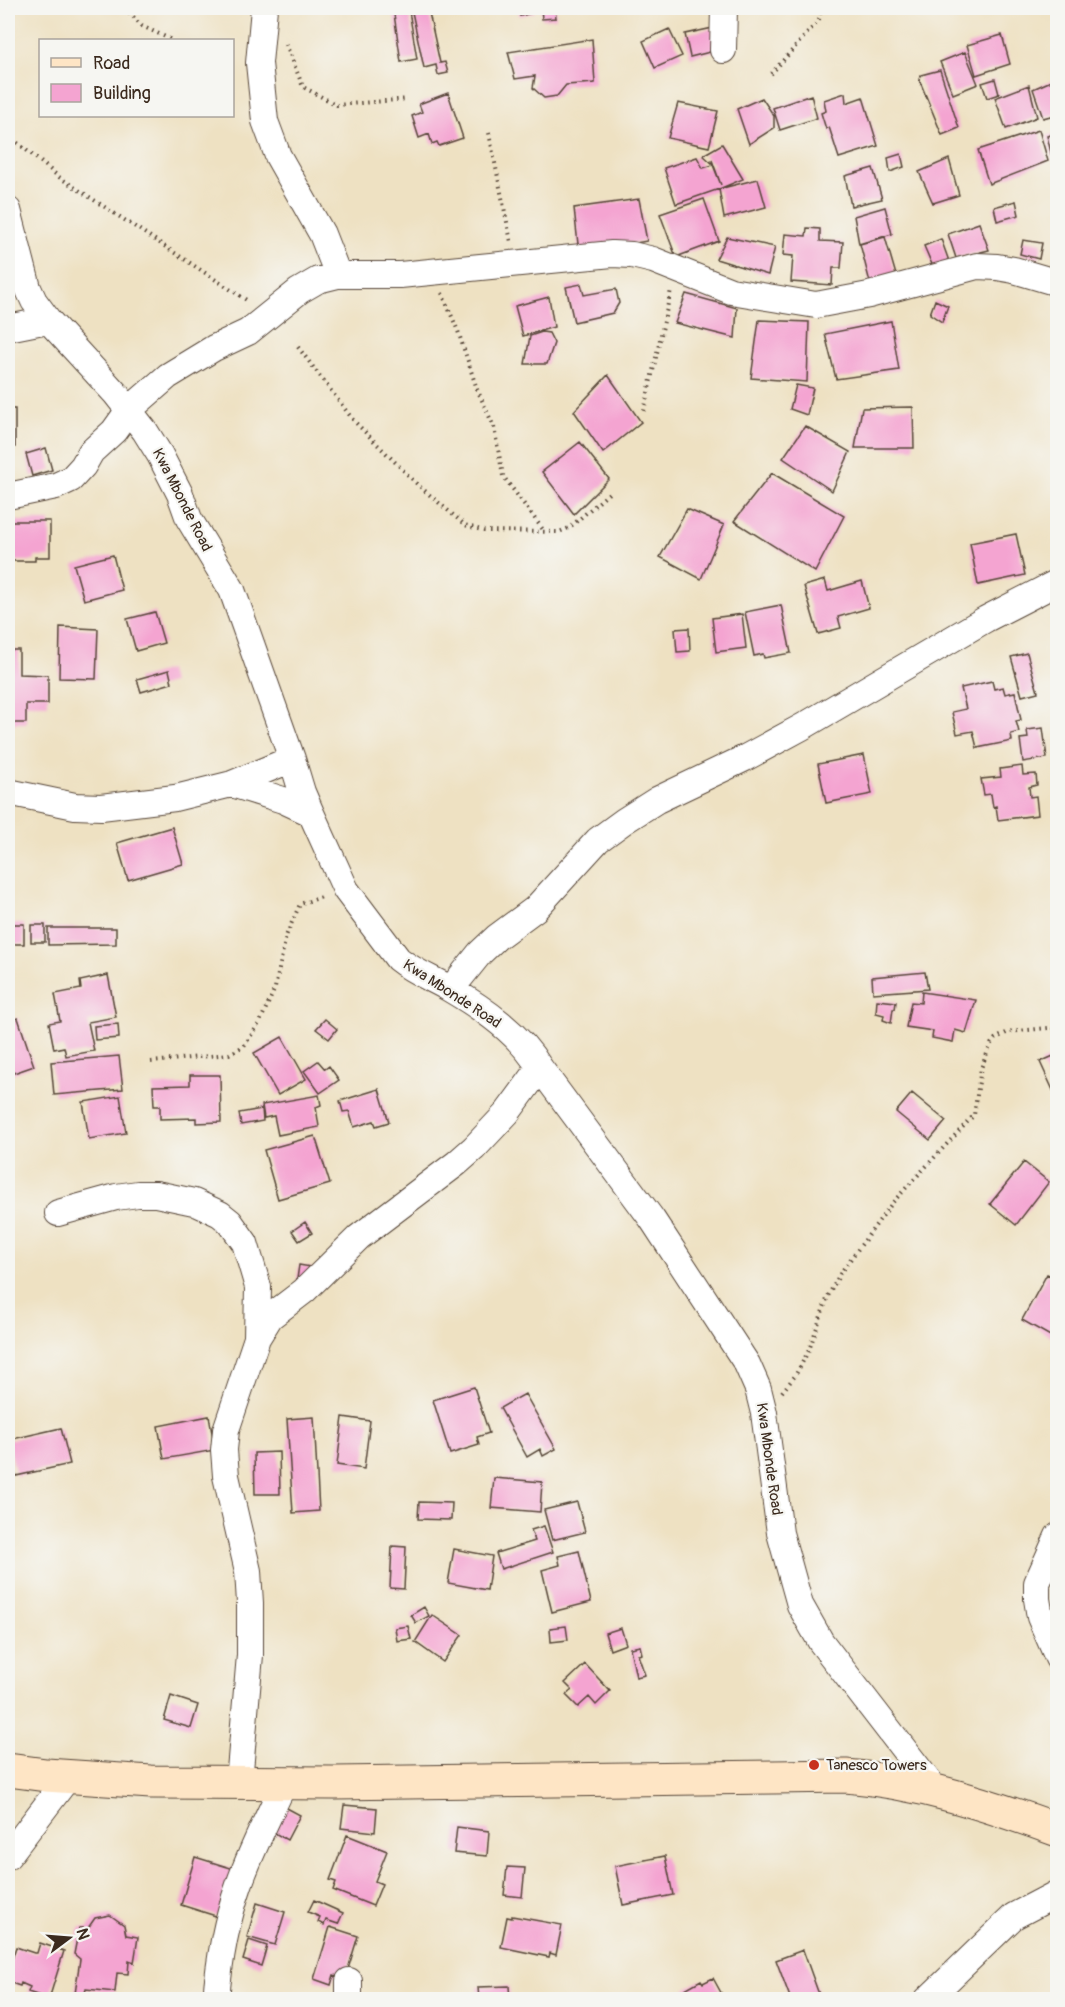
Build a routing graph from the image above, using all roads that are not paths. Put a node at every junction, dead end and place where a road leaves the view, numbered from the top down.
1 (264, 8) edge
2 (724, 8) edge
3 (723, 50) dead end
4 (8, 210) edge
5 (338, 275) junction
6 (1058, 283) edge
7 (48, 320) junction
8 (8, 328) edge
9 (129, 410) junction
10 (8, 496) edge
11 (1058, 582) edge
12 (292, 759) junction
13 (232, 784) junction
14 (8, 792) edge
15 (311, 813) junction
16 (451, 989) junction
17 (540, 1068) junction
18 (58, 1213) dead end
19 (257, 1338) junction
20 (1058, 1536) edge
21 (1058, 1658) edge
22 (8, 1770) edge
23 (69, 1776) junction
24 (239, 1782) junction
25 (284, 1782) junction
26 (936, 1791) junction
27 (1058, 1830) edge
28 (8, 1856) edge
29 (1058, 1893) edge
30 (216, 2000) edge
31 (927, 2000) edge

1 - 5 street
2 - 3 street
4 - 7 street, Kwa Mbonde Road
5 - 6 street
5 - 9 street
7 - 8 street
7 - 9 street, Kwa Mbonde Road
9 - 10 street
9 - 12 street, Kwa Mbonde Road
11 - 16 street
12 - 13 street
12 - 15 street, Kwa Mbonde Road
13 - 14 street
13 - 15 street
15 - 16 street, Kwa Mbonde Road
16 - 17 street, Kwa Mbonde Road
17 - 19 street
17 - 26 street, Kwa Mbonde Road
18 - 19 street
19 - 24 street
20 - 21 street
22 - 23 street
23 - 24 street
23 - 28 street
24 - 25 street
25 - 26 street
25 - 30 street
26 - 27 street
29 - 31 street

